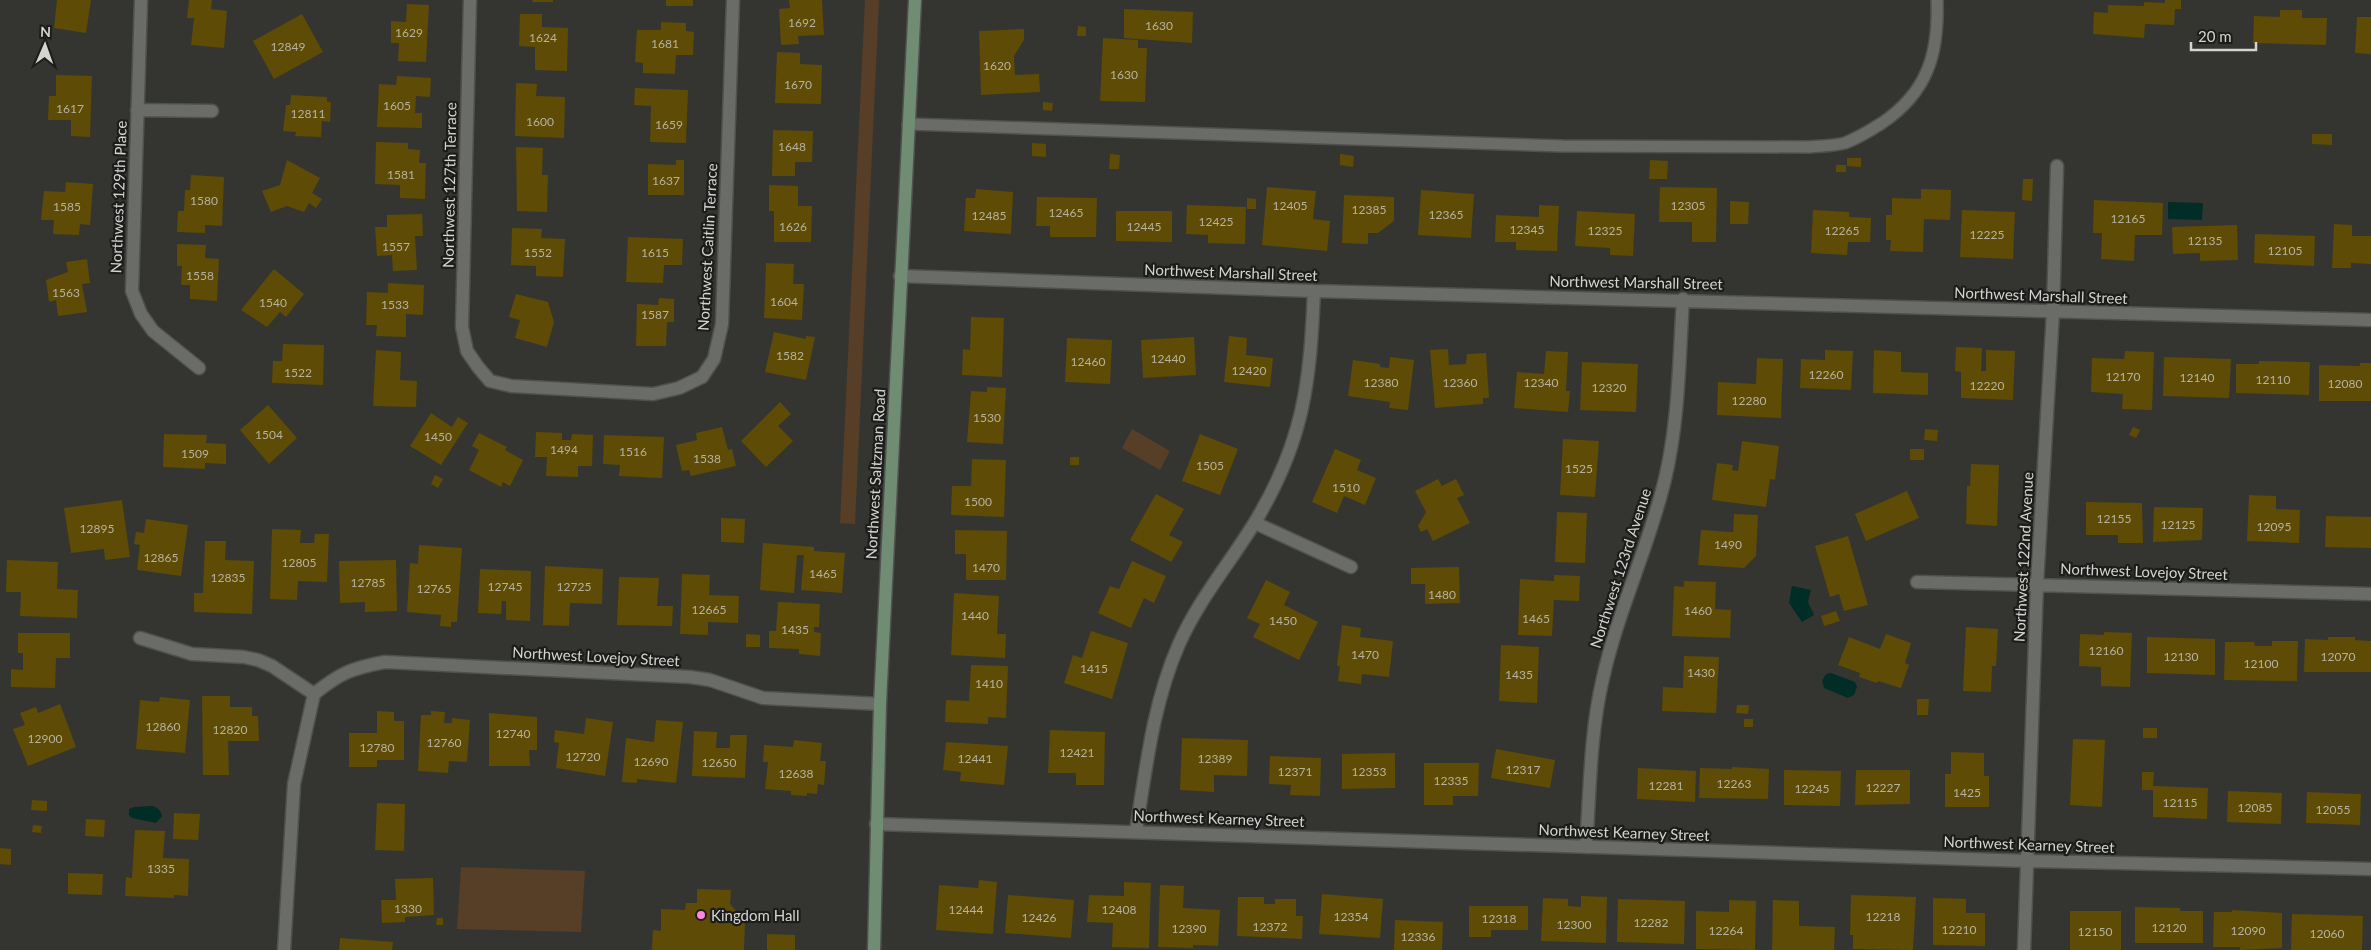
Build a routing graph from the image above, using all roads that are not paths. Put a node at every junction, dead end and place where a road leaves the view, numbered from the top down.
1 (141, 0) edge
2 (470, 0) edge
3 (733, 0) edge
4 (915, 0) edge
5 (1937, 0) edge
6 (137, 110) junction
7 (212, 111) dead end
8 (908, 124) junction
9 (2057, 166) dead end
10 (900, 276) junction
11 (1314, 291) junction
12 (1683, 299) junction
13 (2053, 312) junction
14 (2371, 320) edge
15 (199, 368) dead end
16 (478, 368) joint
17 (1254, 523) junction
18 (1351, 566) dead end
19 (1917, 582) dead end
20 (2037, 584) junction
21 (2371, 594) edge
22 (140, 638) dead end
23 (314, 694) junction
24 (880, 704) junction
25 (876, 824) junction
26 (1136, 831) junction
27 (1586, 847) junction
28 (2028, 861) junction
29 (2371, 869) edge
30 (284, 950) edge
31 (874, 950) edge
32 (2024, 950) edge

1 - 6 street, Northwest 129th Place
2 - 16 street, Northwest 127th Terrace
3 - 16 street, Northwest Caitlin Terrace
4 - 8 main road, Northwest Saltzman Road
5 - 8 lane
6 - 7 street
6 - 15 street, Northwest 129th Place
8 - 10 main road, Northwest Saltzman Road
9 - 13 street, Northwest 122nd Avenue
10 - 11 street, Northwest Marshall Street
10 - 24 main road, Northwest Saltzman Road
11 - 12 street, Northwest Marshall Street
11 - 17 street
12 - 13 street, Northwest Marshall Street
12 - 27 street, Northwest 123rd Avenue
13 - 14 street, Northwest Marshall Street
13 - 20 street, Northwest 122nd Avenue
17 - 18 street
17 - 26 street
19 - 20 street, Northwest Lovejoy Street
20 - 21 street, Northwest Lovejoy Street
20 - 28 street, Northwest 122nd Avenue
22 - 23 street
23 - 24 street, Northwest Lovejoy Street
23 - 30 street
24 - 25 main road, Northwest Saltzman Road
25 - 26 street, Northwest Kearney Street
25 - 31 main road, Northwest Saltzman Road
26 - 27 street, Northwest Kearney Street
27 - 28 street, Northwest Kearney Street
28 - 29 street, Northwest Kearney Street
28 - 32 street, Northwest 122nd Avenue

